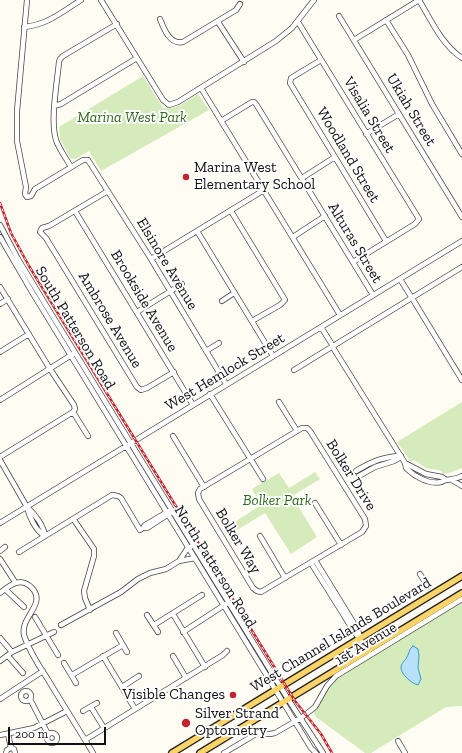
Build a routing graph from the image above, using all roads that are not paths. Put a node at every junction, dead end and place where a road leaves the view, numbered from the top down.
1 (27, 0) edge
2 (82, 0) edge
3 (101, 0) edge
4 (314, 0) edge
5 (419, 0) edge
6 (240, 4) dead end
7 (339, 16) dead end
8 (160, 19) dead end
9 (386, 20) junction
10 (218, 22) junction
11 (298, 22) junction
12 (116, 24) junction
13 (24, 27) junction
14 (354, 40) junction
15 (137, 58) junction
16 (462, 58) edge
17 (321, 60) junction
18 (244, 62) junction
19 (201, 88) junction
20 (54, 106) junction
21 (400, 114) junction
22 (221, 121) junction
23 (366, 134) junction
24 (462, 154) edge
25 (335, 157) junction
26 (71, 167) junction
27 (302, 178) junction
28 (264, 190) junction
29 (108, 191) junction
30 (75, 211) junction
31 (231, 211) junction
32 (325, 216) junction
33 (462, 216) edge
34 (0, 225) edge
35 (197, 231) junction
36 (0, 237) edge
37 (293, 237) junction
38 (386, 241) junction
39 (462, 241) edge
40 (151, 259) junction
41 (353, 262) junction
42 (462, 267) edge
43 (400, 279) junction
44 (182, 284) dead end
45 (0, 287) edge
46 (170, 292) junction
47 (234, 293) junction
48 (373, 295) junction
49 (411, 296) junction
50 (8, 299) junction
51 (222, 301) dead end
52 (0, 304) edge
53 (137, 312) junction
54 (340, 315) junction
55 (252, 321) junction
56 (321, 327) junction
57 (29, 334) junction
58 (218, 343) dead end
59 (331, 345) junction
60 (206, 351) junction
61 (0, 352) edge
62 (76, 353) junction
63 (71, 356) junction
64 (273, 356) junction
65 (50, 369) junction
66 (294, 370) dead end
67 (174, 372) junction
68 (462, 380) edge
69 (226, 384) junction
70 (210, 394) junction
71 (0, 400) edge
72 (279, 402) dead end
73 (193, 405) junction
74 (73, 412) junction
75 (297, 431) junction
76 (88, 436) dead end
77 (172, 436) dead end
78 (131, 443) junction
79 (126, 446) junction
80 (401, 456) junction
81 (0, 459) edge
82 (251, 459) junction
83 (356, 471) dead end
84 (359, 476) dead end
85 (462, 476) edge
86 (263, 480) dead end
87 (452, 480) junction
88 (462, 486) edge
89 (204, 487) junction
90 (315, 503) dead end
91 (27, 507) junction
92 (172, 510) junction
93 (168, 513) junction
94 (74, 520) junction
95 (0, 523) edge
96 (45, 536) junction
97 (260, 536) dead end
98 (341, 545) junction
99 (191, 546) junction
100 (5, 547) dead end
101 (0, 551) edge
102 (19, 552) dead end
103 (195, 558) junction
104 (0, 559) edge
105 (179, 561) junction
106 (313, 561) junction
107 (420, 574) dead end
108 (462, 576) edge
109 (285, 578) junction
110 (15, 582) junction
111 (428, 587) dead end
112 (5, 589) junction
113 (0, 593) edge
114 (462, 593) edge
115 (202, 595) dead end
116 (462, 599) edge
117 (227, 604) junction
118 (24, 607) dead end
119 (90, 610) junction
120 (173, 614) junction
121 (147, 615) dead end
122 (35, 617) dead end
123 (61, 625) dead end
124 (154, 625) junction
125 (54, 632) dead end
126 (158, 632) dead end
127 (183, 632) junction
128 (116, 633) dead end
129 (47, 636) junction
130 (0, 638) edge
131 (360, 638) junction
132 (123, 645) junction
133 (29, 646) junction
134 (227, 651) dead end
135 (368, 651) junction
136 (12, 652) junction
137 (127, 652) dead end
138 (58, 655) dead end
139 (8, 656) junction
140 (103, 656) junction
141 (172, 656) dead end
142 (0, 661) edge
143 (64, 663) dead end
144 (204, 667) junction
145 (43, 671) junction
146 (23, 673) dead end
147 (72, 674) junction
148 (140, 676) dead end
149 (186, 678) junction
150 (76, 682) dead end
151 (122, 687) junction
152 (278, 688) junction
153 (0, 699) edge
154 (30, 699) dead end
155 (286, 700) junction
156 (97, 703) dead end
157 (91, 707) junction
158 (135, 709) junction
159 (67, 711) junction
160 (82, 711) dead end
161 (301, 718) junction
162 (295, 722) junction
163 (43, 724) junction
164 (104, 728) junction
165 (8, 734) junction
166 (48, 734) dead end
167 (0, 735) edge
168 (85, 740) junction
169 (398, 741) dead end
170 (11, 748) junction
171 (6, 753) edge
172 (16, 753) edge
173 (93, 753) edge
174 (172, 753) edge
175 (200, 753) edge
176 (224, 753) edge
177 (315, 753) edge
178 (323, 753) edge
179 (405, 753) edge

1 - 13 street
2 - 13 street
3 - 12 street
4 - 11 street
5 - 9 street
5 - 16 street
6 - 10 street
7 - 14 street, Ukiah Street
8 - 10 street
9 - 14 street
9 - 24 street
10 - 18 street
11 - 17 street, Visalia Street
11 - 18 street
12 - 15 street
12 - 20 street
13 - 26 street
14 - 21 street, Ukiah Street
15 - 19 street
15 - 20 street
17 - 23 street, Visalia Street
17 - 25 street, Woodland Street
18 - 19 street
19 - 22 street
20 - 26 street
21 - 23 street
21 - 33 street, Ukiah Street
22 - 27 street, Alturas Street
22 - 28 street
23 - 38 street, Visalia Street
25 - 27 street
25 - 38 street, Woodland Street
26 - 29 street, Elsinore Avenue
27 - 32 street, Alturas Street
28 - 31 street
28 - 37 street
29 - 30 street
29 - 40 street, Elsinore Avenue
30 - 53 street, Brookside Avenue
30 - 67 street, Ambrose Avenue
31 - 35 street
31 - 55 street
32 - 37 street
32 - 41 street, Alturas Street
34 - 62 street, South Patterson Road
35 - 40 street
35 - 47 street
36 - 63 street, South Patterson Road
37 - 54 street
38 - 41 street
39 - 43 street, West Hemlock Street
40 - 46 street, Elsinore Avenue
41 - 48 street, Alturas Street
42 - 49 street
43 - 48 street, West Hemlock Street
43 - 49 street
44 - 46 street
45 - 50 street
46 - 53 street
46 - 60 street, Elsinore Avenue
47 - 51 street
47 - 55 street
48 - 54 street, West Hemlock Street
49 - 59 street
49 - 68 street
50 - 52 street
50 - 57 street
53 - 67 street, Brookside Avenue
54 - 56 street, West Hemlock Street
55 - 64 street
56 - 59 street
56 - 64 street, West Hemlock Street
57 - 61 street
57 - 65 street
58 - 60 street
59 - 66 street
59 - 80 street
60 - 69 street, Elsinore Avenue
62 - 63 street
62 - 78 street, South Patterson Road
63 - 65 street
63 - 79 street, South Patterson Road
64 - 69 street, West Hemlock Street
65 - 71 street
65 - 74 street
67 - 73 street, Brookside Avenue
69 - 70 street, West Hemlock Street
70 - 73 street, West Hemlock Street
70 - 82 street
72 - 75 street
73 - 78 street, West Hemlock Street
74 - 76 street
74 - 81 street
75 - 82 street
75 - 98 street, Bolker Drive
77 - 89 street
78 - 79 street, West Hemlock Street
78 - 92 street, North Patterson Road
79 - 91 street, West Hemlock Street
79 - 93 street, North Patterson Road
80 - 83 street
80 - 84 street
80 - 87 street
81 - 91 street
82 - 86 street
82 - 89 street
85 - 87 street
87 - 88 street
89 - 109 street, Bolker Way
90 - 98 street
91 - 95 street, West Hemlock Street
91 - 96 street
92 - 93 street
92 - 99 street, North Patterson Road
93 - 94 street
93 - 99 street, North Patterson Road
94 - 96 street
94 - 119 street
96 - 102 street
97 - 109 street
98 - 106 street, Bolker Drive
99 - 103 street, North Patterson Road
99 - 105 street
99 - 117 street, North Patterson Road
100 - 101 street
103 - 105 street
103 - 117 street, North Patterson Road
104 - 110 street
105 - 119 street
106 - 109 street, Bolker Way
106 - 131 street
107 - 111 street
108 - 131 main road, West Channel Islands Boulevard
110 - 112 street
110 - 133 street
112 - 113 street
112 - 118 street
114 - 135 main road, West Channel Islands Boulevard
115 - 120 street
116 - 161 street, 1st Avenue
117 - 127 street
117 - 152 street, North Patterson Road
119 - 123 street
120 - 124 street
120 - 127 street
121 - 124 street
122 - 129 street
124 - 126 street
125 - 129 street
127 - 144 street
128 - 132 street
129 - 133 street
129 - 138 street
130 - 136 street
131 - 135 street
131 - 152 main road, West Channel Islands Boulevard
132 - 137 street
132 - 140 street
133 - 136 street
133 - 145 street
134 - 144 street
135 - 155 main road, West Channel Islands Boulevard
136 - 139 street
139 - 142 street
139 - 146 street
140 - 147 street
140 - 151 street
141 - 149 street
143 - 147 street
144 - 149 street
145 - 153 street
145 - 159 street
147 - 150 street
148 - 151 street
149 - 158 street
151 - 158 street
152 - 155 street, North Patterson Road
152 - 174 main road, West Channel Islands Boulevard
154 - 163 street
155 - 161 street
155 - 162 street
155 - 175 main road, West Channel Islands Boulevard
156 - 157 street
157 - 160 street
157 - 164 street
158 - 164 street
159 - 163 street
159 - 168 street
161 - 162 street, 1st Avenue
161 - 178 street
162 - 176 street, 1st Avenue
162 - 177 street
163 - 165 street
163 - 166 street
164 - 168 street
165 - 167 street
165 - 170 street
168 - 173 street
169 - 179 street
170 - 171 street
170 - 172 street

